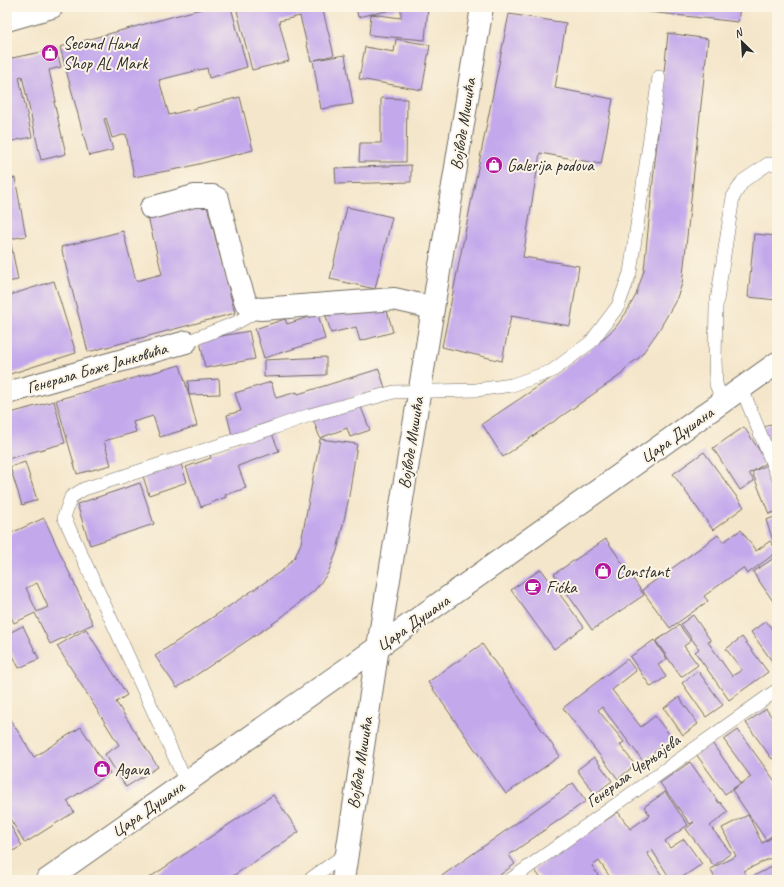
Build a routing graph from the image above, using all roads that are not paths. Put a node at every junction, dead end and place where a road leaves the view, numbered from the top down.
1 (52, 7) edge
2 (482, 7) edge
3 (7, 20) edge
4 (659, 77) dead end
5 (777, 164) edge
6 (151, 208) dead end
7 (252, 308) junction
8 (433, 308) junction
9 (186, 342) joint
10 (777, 363) edge
11 (742, 389) junction
12 (420, 392) junction
13 (7, 394) edge
14 (723, 403) junction
15 (777, 475) edge
16 (378, 647) junction
17 (777, 690) edge
18 (186, 782) junction
19 (347, 853) junction
20 (47, 880) edge
21 (309, 880) edge
22 (343, 880) edge
23 (510, 880) edge

1 - 3 street
2 - 8 street, Војводе Мишића
4 - 12 lane
5 - 14 lane
6 - 7 street
7 - 8 street
7 - 9 lane
8 - 12 street, Војводе Мишића
9 - 13 street, Генерала Боже Јанковића
10 - 11 street, Цара Душана
11 - 14 street, Цара Душана
11 - 15 lane
12 - 16 street, Војводе Мишића
12 - 18 lane
14 - 16 street, Цара Душана
16 - 18 street, Цара Душана
16 - 19 street, Војводе Мишића
17 - 23 lane, Генерала Черњајева
18 - 20 street, Цара Душана
19 - 21 lane
19 - 22 street, Војводе Мишића

